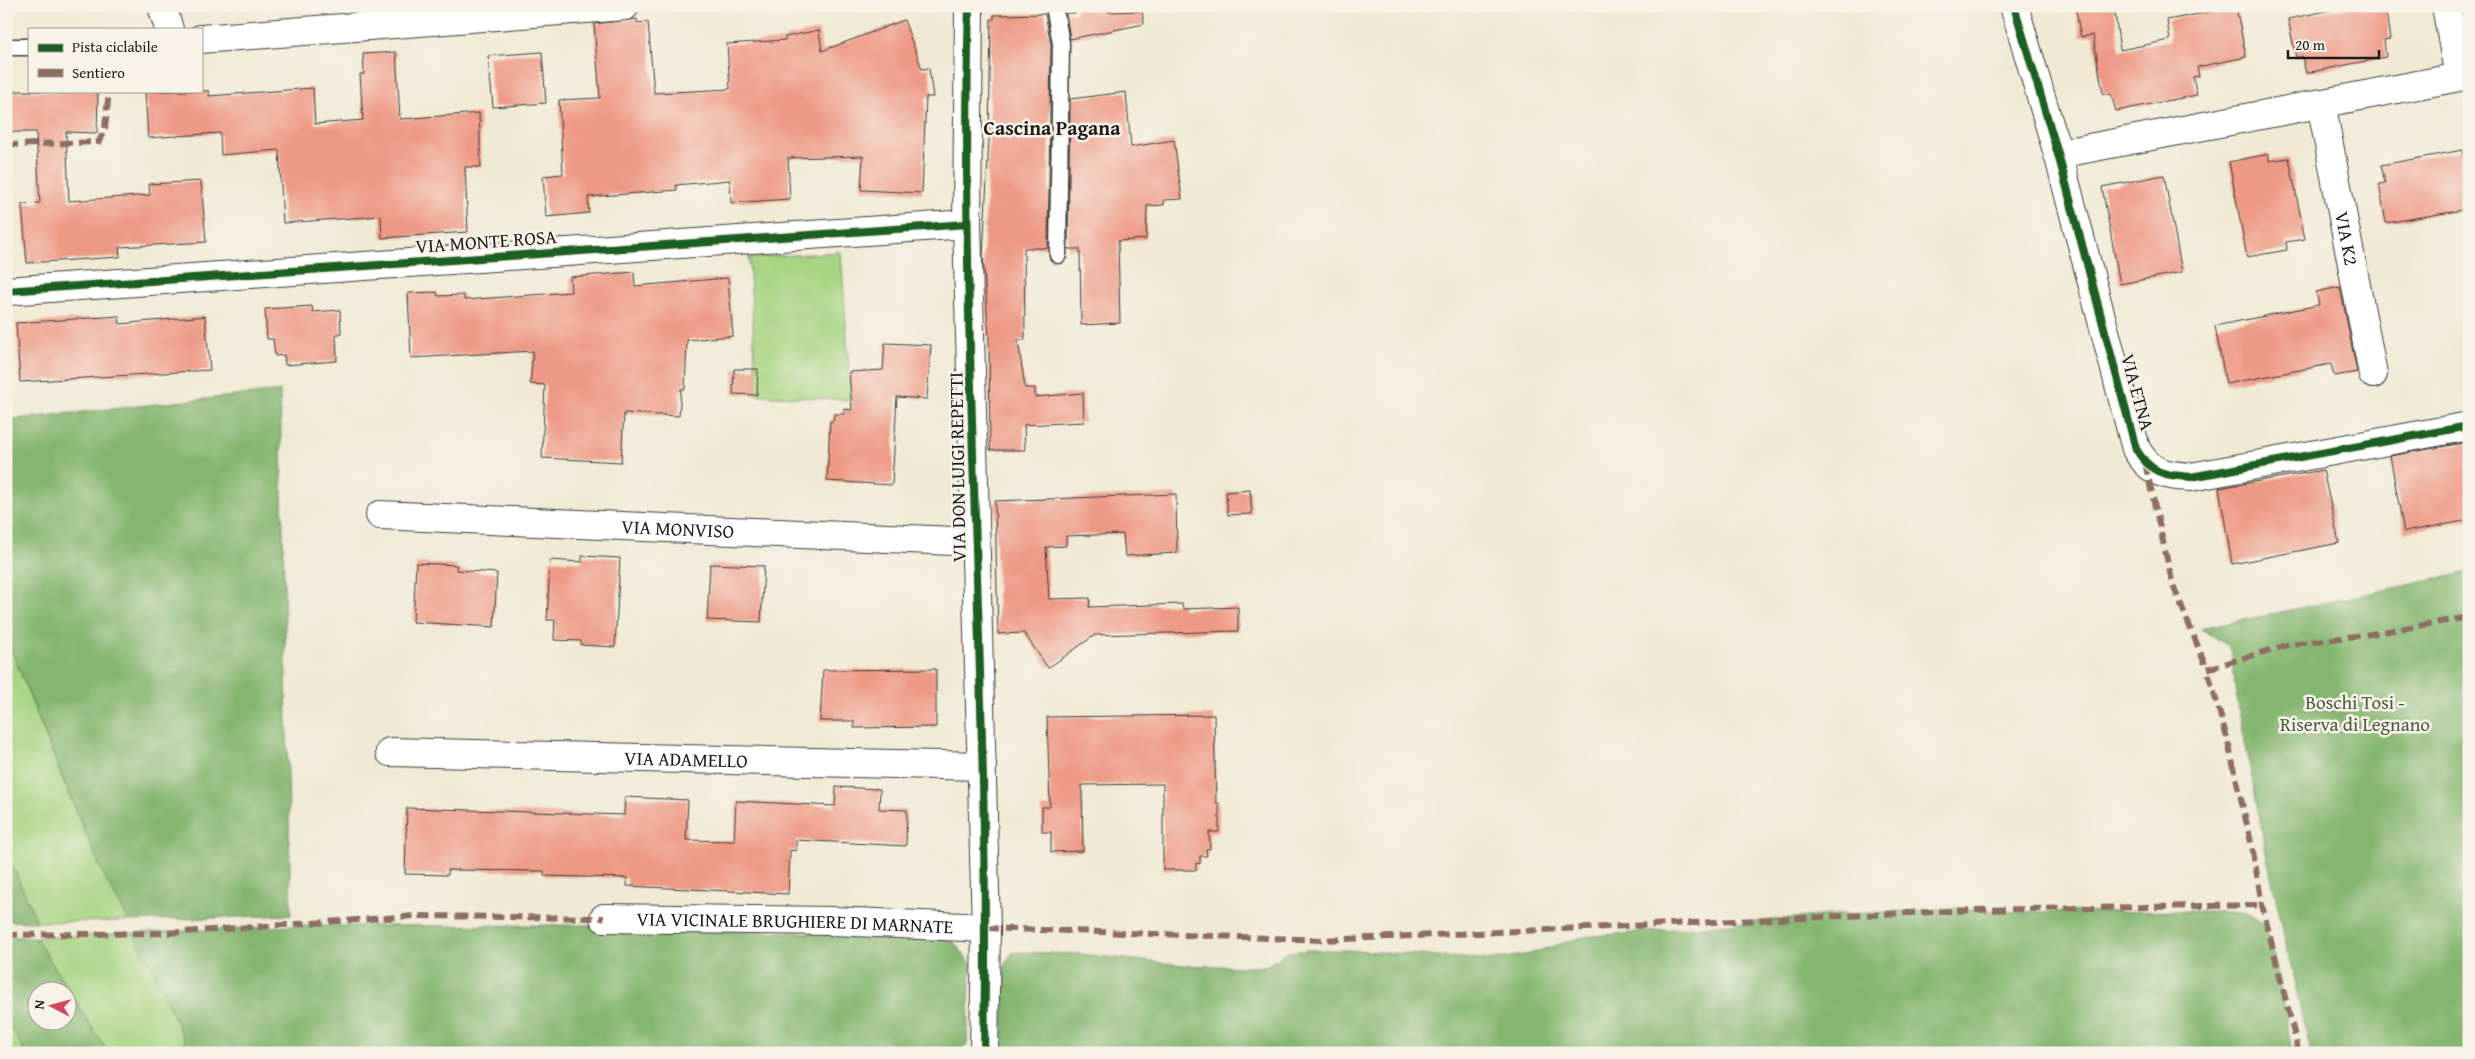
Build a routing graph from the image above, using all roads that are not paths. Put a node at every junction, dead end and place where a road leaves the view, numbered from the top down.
1 (162, 6) edge
2 (625, 6) edge
3 (969, 6) edge
4 (1054, 6) edge
5 (2014, 6) edge
6 (2446, 6) edge
7 (169, 28) edge
8 (202, 39) edge
9 (6, 46) edge
10 (28, 47) edge
11 (2320, 103) junction
12 (2058, 154) junction
13 (967, 224) junction
14 (1058, 255) dead end
15 (6, 290) edge
16 (2373, 374) dead end
17 (2469, 426) edge
18 (380, 515) dead end
19 (975, 542) junction
20 (390, 752) dead end
21 (982, 766) junction
22 (604, 918) dead end
23 (986, 928) junction
24 (984, 1053) edge

1 - 7 street
2 - 8 street
3 - 13 street, VIA DON LUIGI REPETTI
4 - 14 lane
5 - 12 street, VIA ETNA
6 - 11 street
9 - 10 lane
11 - 12 street
11 - 16 street, VIA K2
12 - 17 street, VIA ETNA
13 - 15 street, VIA MONTE ROSA
13 - 19 street, VIA DON LUIGI REPETTI
18 - 19 street, VIA MONVISO
19 - 21 street, VIA DON LUIGI REPETTI
20 - 21 street, VIA ADAMELLO
21 - 23 street, VIA DON LUIGI REPETTI
22 - 23 street, VIA VICINALE BRUGHIERE DI MARNATE
23 - 24 street, VIA DON LUIGI REPETTI

